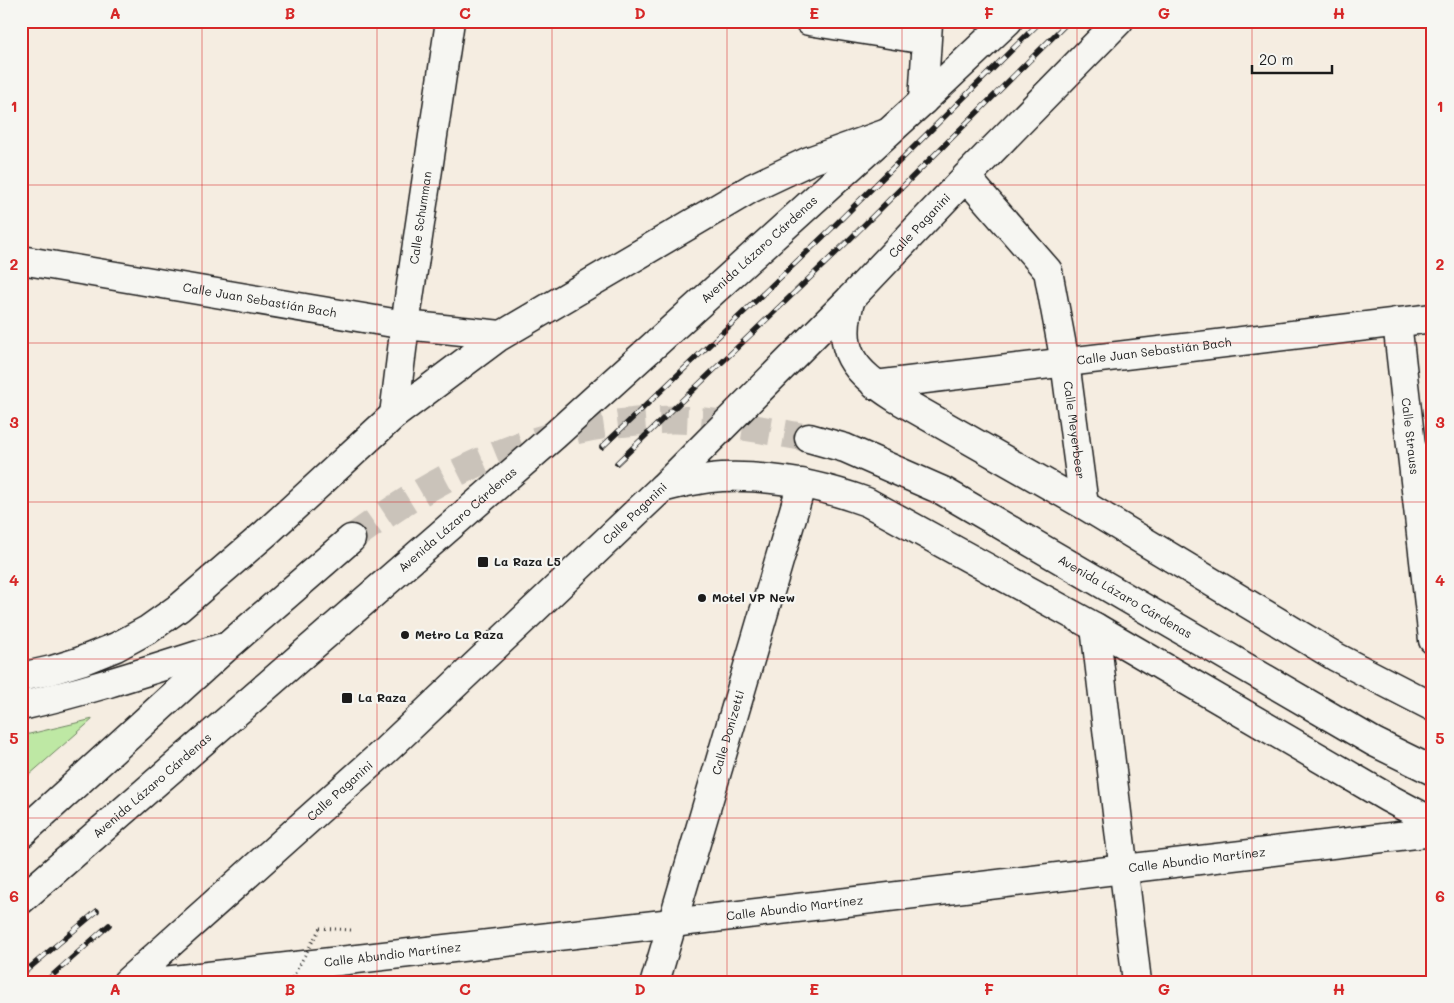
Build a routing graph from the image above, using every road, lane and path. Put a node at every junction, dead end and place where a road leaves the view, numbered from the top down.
1 (450, 21) edge
2 (810, 21) edge
3 (1008, 21) edge
4 (1119, 21) edge
5 (927, 30) edge
6 (923, 101) junction
7 (887, 133) junction
8 (966, 177) junction
9 (21, 260) edge
10 (851, 298) junction
11 (1433, 318) edge
12 (1397, 322) junction
13 (405, 325) junction
14 (501, 336) junction
15 (1065, 362) junction
16 (875, 385) junction
17 (394, 415) junction
18 (809, 438) tunnel mouth
19 (802, 483) junction
20 (662, 488) junction
21 (1084, 505) junction
22 (352, 539) tunnel mouth
23 (1095, 627) junction
24 (1433, 640) edge
25 (229, 645) junction
26 (21, 677) edge
27 (21, 706) edge
28 (1433, 707) edge
29 (1433, 771) edge
30 (1433, 822) edge
31 (1433, 832) edge
32 (21, 834) edge
33 (1122, 869) junction
34 (21, 900) edge
35 (672, 923) junction
36 (320, 928) dead end
37 (127, 982) edge
38 (155, 982) edge
39 (290, 982) edge
40 (655, 982) edge
41 (1136, 982) edge

1 - 13 main road, Calle Schumman
2 - 5 main road
3 - 6 main road
4 - 8 main road, Calle Paganini
5 - 6 main road
6 - 7 main road
7 - 14 main road
7 - 34 main road, Avenida Lázaro Cárdenas
8 - 10 main road, Calle Paganini
8 - 15 main road, Calle Meyerbeer
9 - 13 main road, Calle Juan Sebastián Bach
10 - 16 main road
10 - 20 main road, Calle Paganini
11 - 12 main road, Calle Juan Sebastián Bach
12 - 15 main road, Calle Juan Sebastián Bach
12 - 24 main road, Calle Strauss
13 - 14 main road, Calle Juan Sebastián Bach
13 - 17 main road, Calle Schumman
14 - 17 main road
15 - 16 main road, Calle Juan Sebastián Bach
15 - 21 main road, Calle Meyerbeer
16 - 21 main road
17 - 26 main road
18 - 29 main road, Avenida Lázaro Cárdenas
19 - 20 main road
19 - 23 main road
19 - 35 main road, Calle Donizetti
20 - 37 main road, Calle Paganini
21 - 28 main road
22 - 25 main road
23 - 30 main road
23 - 33 main road
25 - 27 main road
25 - 32 main road
31 - 33 main road, Calle Abundio Martínez
33 - 35 main road, Calle Abundio Martínez
33 - 41 main road
35 - 38 main road, Calle Abundio Martínez
35 - 40 main road, Calle Donizetti
36 - 39 path, bridge

